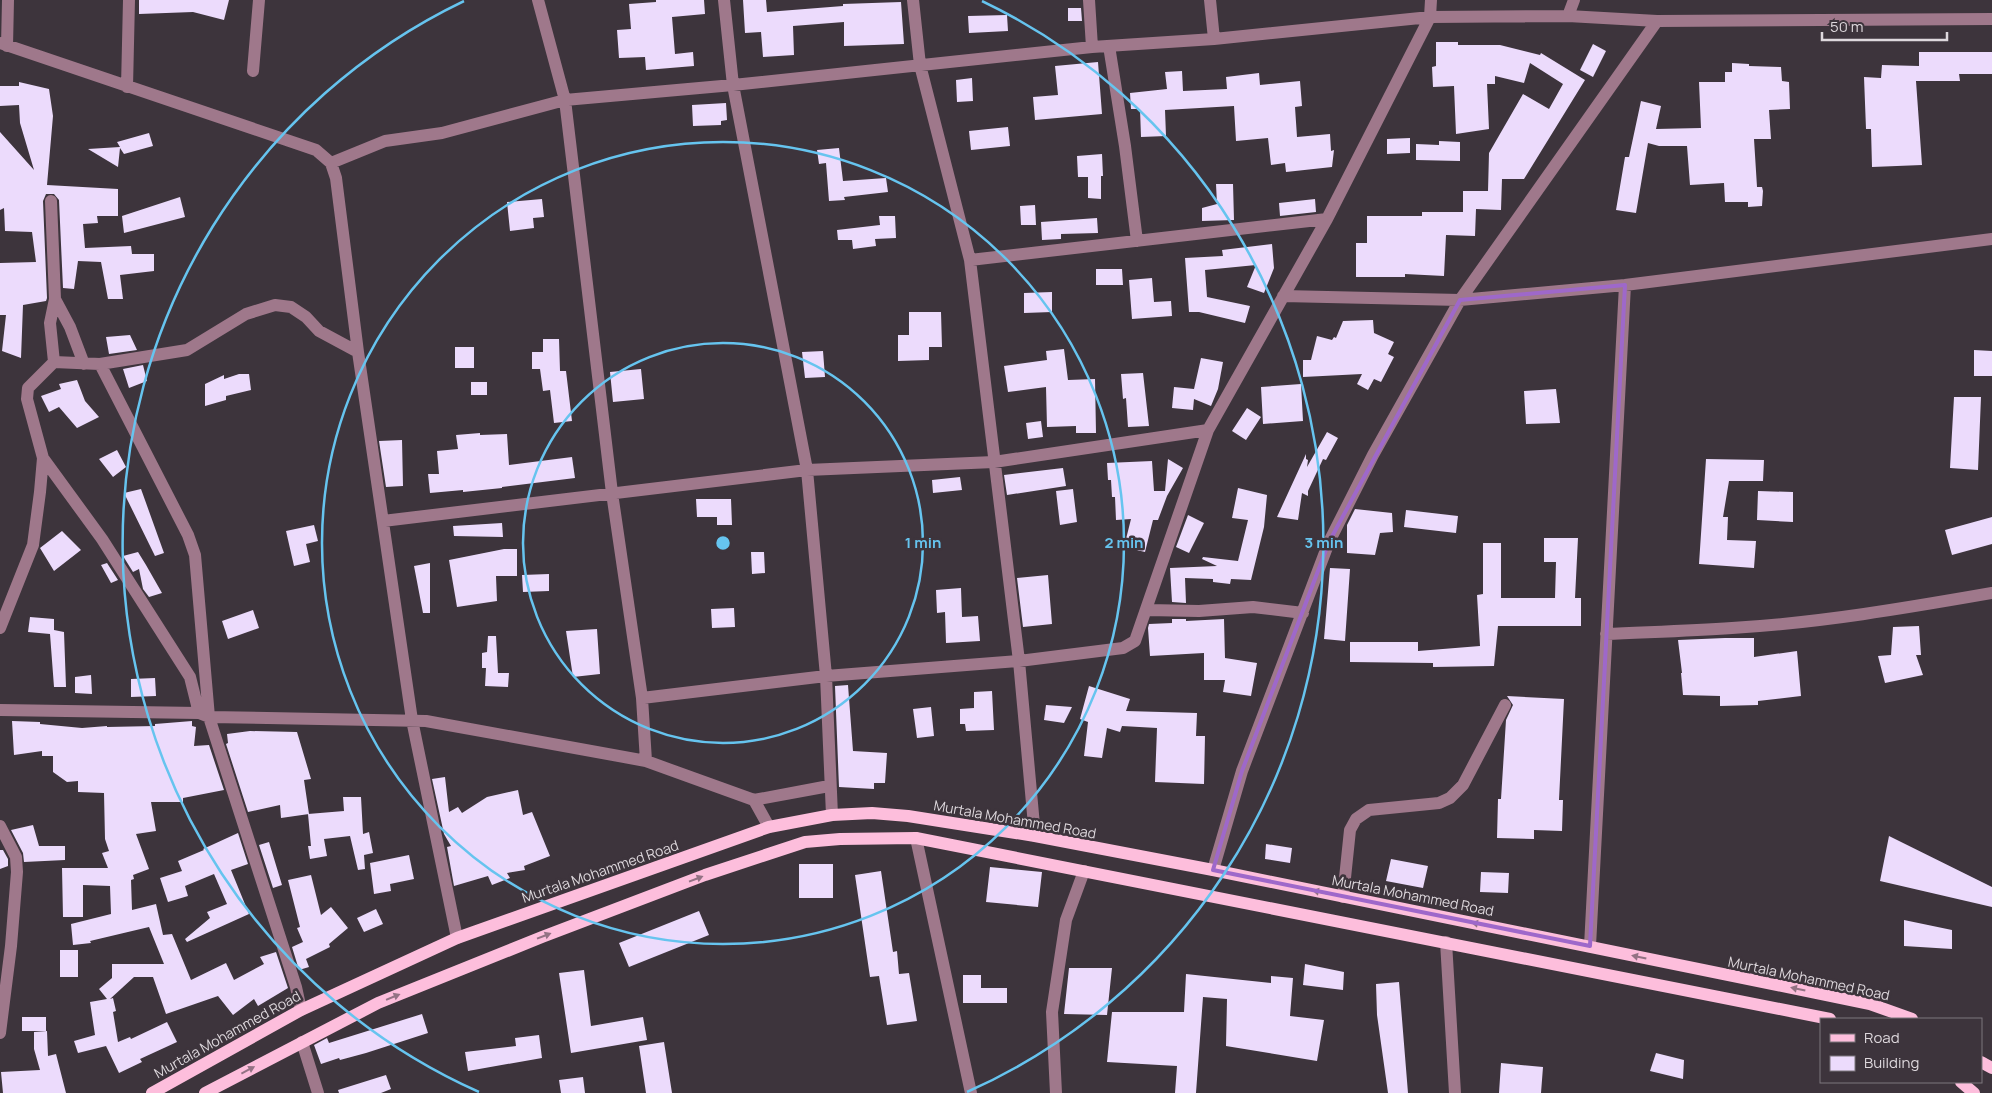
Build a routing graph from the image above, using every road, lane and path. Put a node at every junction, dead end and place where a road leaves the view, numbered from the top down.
1 (8, 0) edge
2 (129, 0) edge
3 (259, 0) edge
4 (538, 0) edge
5 (724, 0) edge
6 (912, 0) edge
7 (1089, 0) edge
8 (1210, 0) edge
9 (1431, 0) edge
10 (1574, 0) edge
11 (1568, 16) junction
12 (1430, 17) junction
13 (1992, 19) edge
14 (1657, 21) junction
15 (1214, 39) junction
16 (4, 45) edge
17 (1109, 46) junction
18 (1092, 48) junction
19 (920, 65) junction
20 (253, 71) dead end
21 (733, 85) junction
22 (127, 86) junction
23 (565, 100) junction
24 (332, 163) junction
25 (51, 201) dead end
26 (1327, 219) junction
27 (1992, 239) edge
28 (1136, 241) junction
29 (970, 260) junction
30 (1625, 285) junction
31 (1283, 296) junction
32 (55, 299) junction
33 (1460, 300) junction
34 (358, 352) junction
35 (54, 362) junction
36 (84, 364) junction
37 (100, 364) junction
38 (1208, 430) junction
39 (42, 458) junction
40 (994, 462) junction
41 (807, 470) junction
42 (612, 492) junction
43 (384, 520) junction
44 (1992, 593) edge
45 (1147, 610) junction
46 (1303, 612) junction
47 (0, 628) edge
48 (1606, 634) junction
49 (1019, 661) junction
50 (826, 676) junction
51 (642, 698) junction
52 (1505, 705) dead end
53 (0, 710) edge
54 (204, 715) junction
55 (412, 720) junction
56 (646, 761) junction
57 (829, 786) junction
58 (754, 800) junction
59 (832, 815) junction
60 (963, 825) junction
61 (0, 826) edge
62 (769, 827) junction
63 (1035, 836) junction
64 (916, 838) junction
65 (962, 847) junction
66 (1213, 870) junction
67 (1084, 871) junction
68 (1344, 897) junction
69 (457, 938) junction
70 (1446, 942) junction
71 (1590, 946) junction
72 (301, 1010) junction
73 (1825, 1018) edge
74 (1909, 1018) edge
75 (0, 1033) edge
76 (302, 1042) junction
77 (1962, 1083) edge
78 (210, 1092) edge
79 (152, 1093) edge
80 (318, 1093) edge
81 (971, 1093) edge
82 (1056, 1093) edge
83 (1455, 1093) edge
84 (1974, 1093) edge

1 - 16 street
2 - 22 street
3 - 20 street
4 - 23 street
5 - 21 street
6 - 19 street
7 - 18 street
8 - 15 street
9 - 12 street
10 - 11 street
11 - 12 street
11 - 14 street
12 - 15 street
12 - 26 street
13 - 14 street
14 - 33 street
15 - 17 street
16 - 22 street
17 - 18 street
17 - 28 street
18 - 19 street
19 - 21 street
19 - 29 street
21 - 23 street
21 - 41 street
22 - 24 street
23 - 24 street
23 - 42 street
24 - 34 street
25 - 32 street
26 - 28 street
26 - 31 street
27 - 30 street
28 - 29 street
29 - 40 street
30 - 33 street
30 - 48 street
31 - 33 street
31 - 38 street
32 - 35 street
32 - 36 street
33 - 46 street
34 - 37 street
34 - 43 street
35 - 36 street
35 - 39 street
36 - 37 street
37 - 54 street
38 - 40 street
38 - 45 street
39 - 47 street
39 - 54 street
40 - 41 street
40 - 49 street
41 - 42 street
41 - 50 street
42 - 43 street
42 - 51 street
43 - 55 street
44 - 48 street
45 - 46 street
45 - 49 street
46 - 66 street
48 - 71 street
49 - 50 street
49 - 63 street
50 - 51 street
50 - 57 street
51 - 56 street
52 - 68 street
53 - 54 street
54 - 55 street
54 - 72 street
55 - 56 street
55 - 69 street
56 - 58 street
57 - 58 street
57 - 59 street
58 - 62 street
59 - 60 main road, Murtala Mohammed Road
59 - 62 main road, Murtala Mohammed Road
60 - 63 main road, Murtala Mohammed Road
60 - 65 main road
61 - 75 street
62 - 69 main road, Murtala Mohammed Road
63 - 66 main road, Murtala Mohammed Road
64 - 65 main road
76 -> 64 main road
64 - 81 street
65 - 67 main road
68 -> 66 main road, Murtala Mohammed Road
67 - 70 main road
67 - 82 street
71 -> 68 main road, Murtala Mohammed Road
69 - 72 main road, Murtala Mohammed Road
70 - 73 main road
70 - 83 street
74 -> 71 main road, Murtala Mohammed Road
72 - 79 main road, Murtala Mohammed Road
78 -> 76 main road
76 - 80 street
77 - 84 main road

